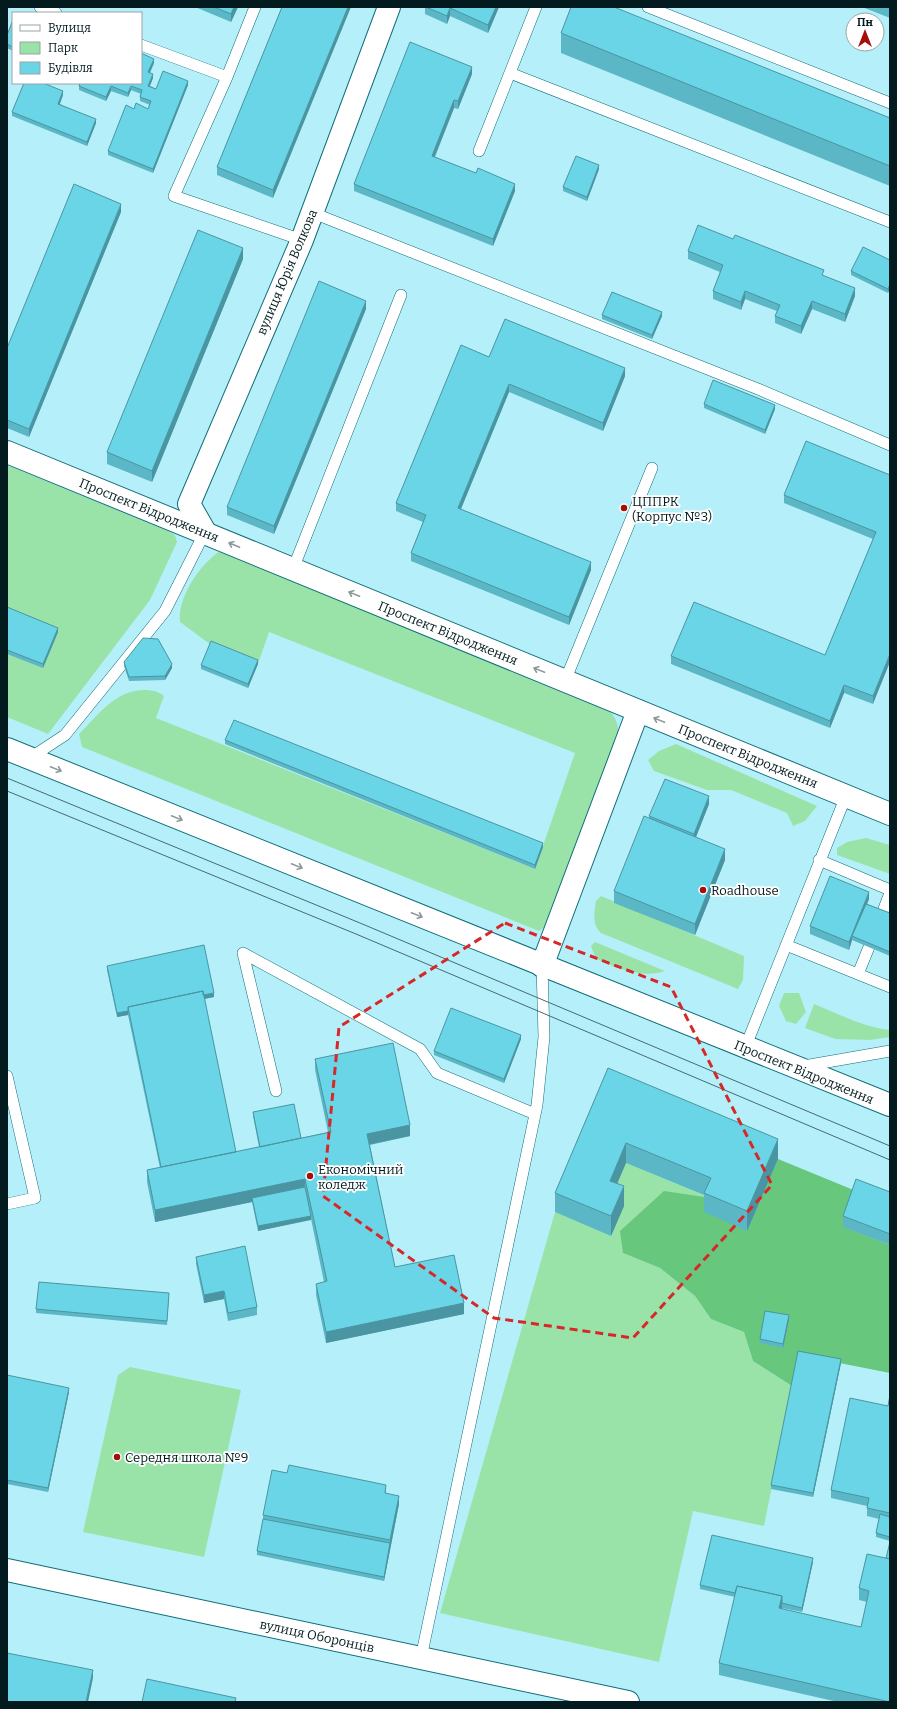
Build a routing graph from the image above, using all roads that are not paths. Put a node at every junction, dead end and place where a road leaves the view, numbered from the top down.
1 (40, 7) edge
2 (255, 7) edge
3 (389, 7) edge
4 (536, 7) edge
5 (648, 7) edge
6 (53, 12) edge
7 (142, 45) edge
8 (510, 73) junction
9 (227, 77) junction
10 (890, 103) edge
11 (479, 151) dead end
12 (313, 213) junction
13 (890, 222) edge
14 (302, 240) junction
15 (401, 295) dead end
16 (890, 445) edge
17 (7, 452) edge
18 (652, 468) dead end
19 (205, 532) junction
20 (292, 569) junction
21 (565, 681) junction
22 (638, 711) junction
23 (7, 749) edge
24 (30, 758) junction
25 (846, 796) junction
26 (890, 814) edge
27 (819, 860) junction
28 (890, 891) edge
29 (882, 914) edge
30 (786, 945) junction
31 (869, 947) edge
32 (542, 966) junction
33 (858, 974) junction
34 (890, 987) edge
35 (745, 1048) junction
36 (890, 1051) edge
37 (795, 1068) junction
38 (7, 1076) edge
39 (276, 1091) dead end
40 (890, 1106) edge
41 (535, 1114) junction
42 (7, 1204) edge
43 (7, 1570) edge
44 (421, 1658) junction
45 (628, 1702) edge

1 - 6 lane
2 - 9 lane
3 - 12 main road, вулиця Юрія Волкова
4 - 8 lane
5 - 10 lane
7 - 9 lane
8 - 11 lane
8 - 13 lane
9 - 14 lane
12 - 14 main road, вулиця Юрія Волкова
12 - 16 lane
14 - 19 main road, вулиця Юрія Волкова
15 - 20 lane
17 - 19 main road, Проспект Відродження
18 - 21 lane
20 -> 19 main road, Проспект Відродження
19 - 24 lane
21 -> 20 main road, Проспект Відродження
21 - 22 main road, Проспект Відродження
25 -> 22 main road, Проспект Відродження
22 - 32 main road
23 - 24 main road, Проспект Відродження
24 -> 32 main road, Проспект Відродження
25 - 26 main road, Проспект Відродження
25 - 27 lane
27 - 28 lane
27 - 30 lane
28 - 29 lane
30 - 33 lane
30 - 35 lane
31 - 33 lane
32 - 35 main road, Проспект Відродження
32 - 41 lane
33 - 34 lane
35 - 37 main road, Проспект Відродження
36 - 37 lane
37 - 40 main road, Проспект Відродження
38 - 42 lane
39 - 41 lane
41 - 44 lane
43 - 44 main road, вулиця Оборонців
44 - 45 main road, вулиця Оборонців

